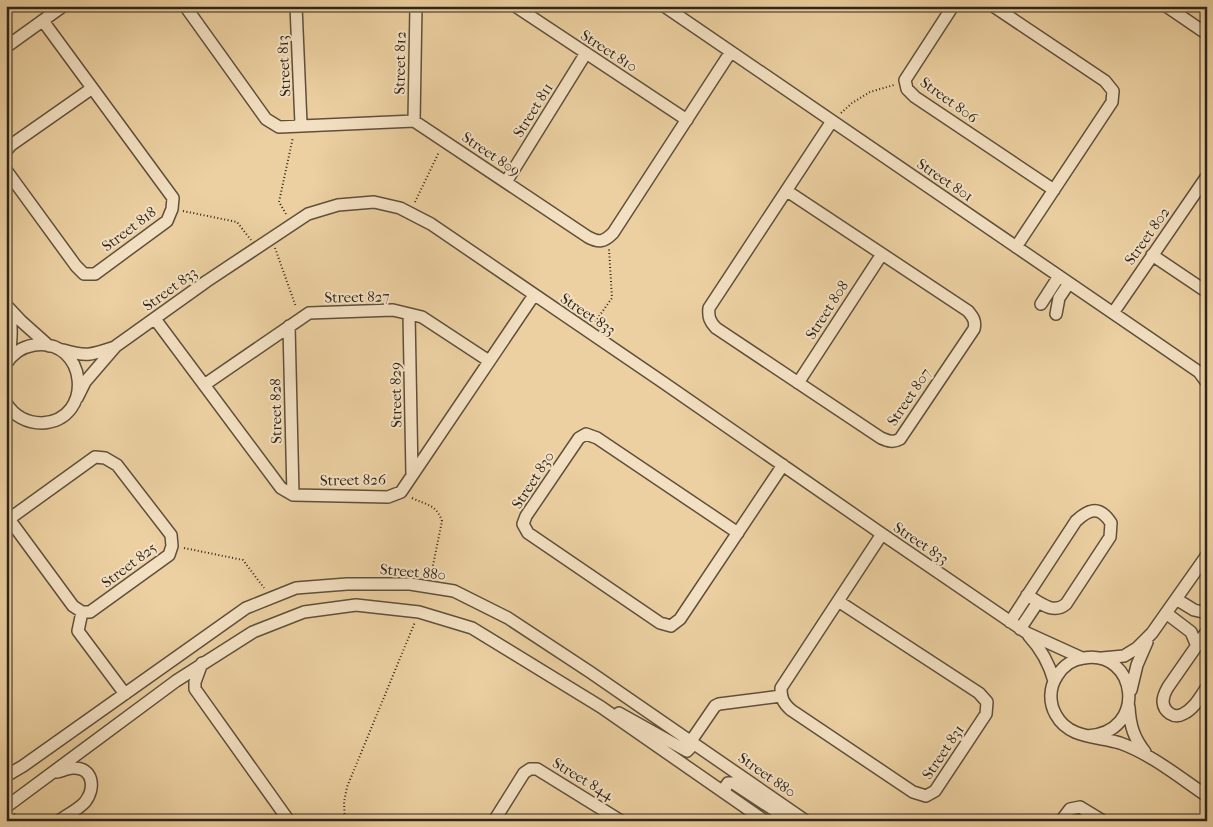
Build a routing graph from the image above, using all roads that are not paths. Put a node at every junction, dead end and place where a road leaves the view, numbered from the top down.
1 (63, 6) edge
2 (200, 6) edge
3 (296, 6) edge
4 (416, 6) edge
5 (515, 6) edge
6 (664, 6) edge
7 (953, 6) edge
8 (993, 6) edge
9 (1166, 6) edge
10 (187, 10) edge
11 (42, 21) junction
12 (1207, 34) edge
13 (6, 47) edge
14 (586, 53) junction
15 (730, 53) junction
16 (91, 89) junction
17 (687, 120) junction
18 (414, 121) junction
19 (832, 121) junction
20 (298, 125) junction
21 (6, 151) edge
22 (6, 170) edge
23 (1207, 176) edge
24 (506, 182) junction
25 (1054, 190) junction
26 (787, 191) junction
27 (1016, 247) junction
28 (882, 254) junction
29 (1152, 255) junction
30 (1064, 279) junction
31 (1207, 292) edge
32 (534, 295) junction
33 (1041, 304) dead end
34 (7, 305) edge
35 (1113, 313) junction
36 (410, 314) junction
37 (1056, 314) dead end
38 (155, 318) junction
39 (289, 326) junction
40 (116, 346) junction
41 (53, 347) junction
42 (489, 361) junction
43 (8, 362) edge
44 (798, 383) junction
45 (1207, 383) edge
46 (204, 385) junction
47 (77, 398) junction
48 (6, 403) edge
49 (6, 413) edge
50 (22, 418) junction
51 (783, 465) junction
52 (412, 475) junction
53 (294, 495) junction
54 (8, 517) edge
55 (738, 533) junction
56 (882, 534) junction
57 (1207, 556) edge
58 (1028, 595) junction
59 (1176, 599) junction
60 (838, 601) junction
61 (1038, 602) junction
62 (82, 612) junction
63 (1166, 613) junction
64 (1207, 613) edge
65 (1010, 622) junction
66 (1024, 631) junction
67 (1207, 631) edge
68 (1152, 633) junction
69 (1197, 646) junction
70 (1082, 658) junction
71 (1098, 658) junction
72 (202, 663) junction
73 (1054, 681) junction
74 (1207, 687) edge
75 (125, 694) junction
76 (781, 696) junction
77 (1129, 701) junction
78 (601, 707) junction
79 (1088, 736) junction
80 (691, 741) junction
81 (1150, 757) junction
82 (51, 774) junction
83 (6, 776) edge
84 (725, 793) junction
85 (1207, 796) edge
86 (6, 809) edge
87 (59, 821) edge
88 (289, 821) edge
89 (494, 821) edge
90 (621, 821) edge
91 (765, 821) edge
92 (791, 821) edge
93 (806, 821) edge
94 (1061, 821) edge
95 (1103, 821) edge

1 - 11 street
2 - 10 street
3 - 20 street, Street 813
4 - 18 street, Street 812
5 - 14 street, Street 810
6 - 15 street, Street 801
7 - 25 street, Street 806
8 - 25 street
9 - 12 street
10 - 20 street
11 - 13 street
11 - 16 street, Street 818
14 - 17 street, Street 810
14 - 24 street, Street 811
15 - 17 street
15 - 19 street, Street 801
16 - 21 street
16 - 22 street, Street 818
17 - 24 street, Street 809
18 - 20 street
18 - 24 street, Street 809
19 - 26 street, Street 807
19 - 27 street, Street 801
23 - 29 street, Street 802
25 - 27 street
26 - 28 street, Street 807
26 - 44 street, Street 807
27 - 30 street, Street 801
28 - 44 street, Street 808
28 - 44 street, Street 807
29 - 31 street
29 - 35 street, Street 802
30 - 33 street
30 - 35 street, Street 801
30 - 37 street
32 - 38 street, Street 833
32 - 42 street, Street 826
32 - 51 street, Street 833
34 - 41 street
34 - 43 street
35 - 45 street, Street 801
36 - 39 street, Street 827
36 - 42 street, Street 827
36 - 52 street, Street 829
38 - 40 street, Street 833
38 - 46 street
39 - 46 street, Street 827
39 - 53 street, Street 828
40 - 41 street, Street 833
40 - 47 street, Street 833
41 - 43 street
41 - 47 street
42 - 52 street, Street 826
46 - 53 street
47 - 50 street, Street 833
48 - 50 street
49 - 50 street
51 - 55 street, Street 830
51 - 56 street, Street 833
52 - 53 street, Street 826
54 - 62 street, Street 825
54 - 62 street, Street 825
55 - 55 street, Street 830
56 - 60 street
56 - 65 street, Street 833
57 - 59 street
58 - 61 street
58 - 61 street
58 - 65 street
59 - 63 street
59 - 64 street
60 - 76 street
60 - 76 street, Street 831
61 - 66 street
62 - 75 street
63 - 68 street
63 - 69 street
65 - 66 street, Street 833
66 - 70 street, Street 833
66 - 73 street, Street 833
67 - 69 street
68 - 71 street
68 - 77 street
69 - 74 street
70 - 71 street
70 - 73 street
71 - 77 street
72 - 78 street
72 - 82 street
72 - 88 street
73 - 79 street
75 - 80 street, Street 880
75 - 83 street, Street 880
76 - 80 street
77 - 79 street
77 - 81 street
78 - 80 street
78 - 84 street
79 - 81 street
80 - 93 street, Street 880
81 - 85 street
82 - 86 street
82 - 87 street
84 - 91 street
84 - 92 street
89 - 90 street, Street 844
94 - 95 street

